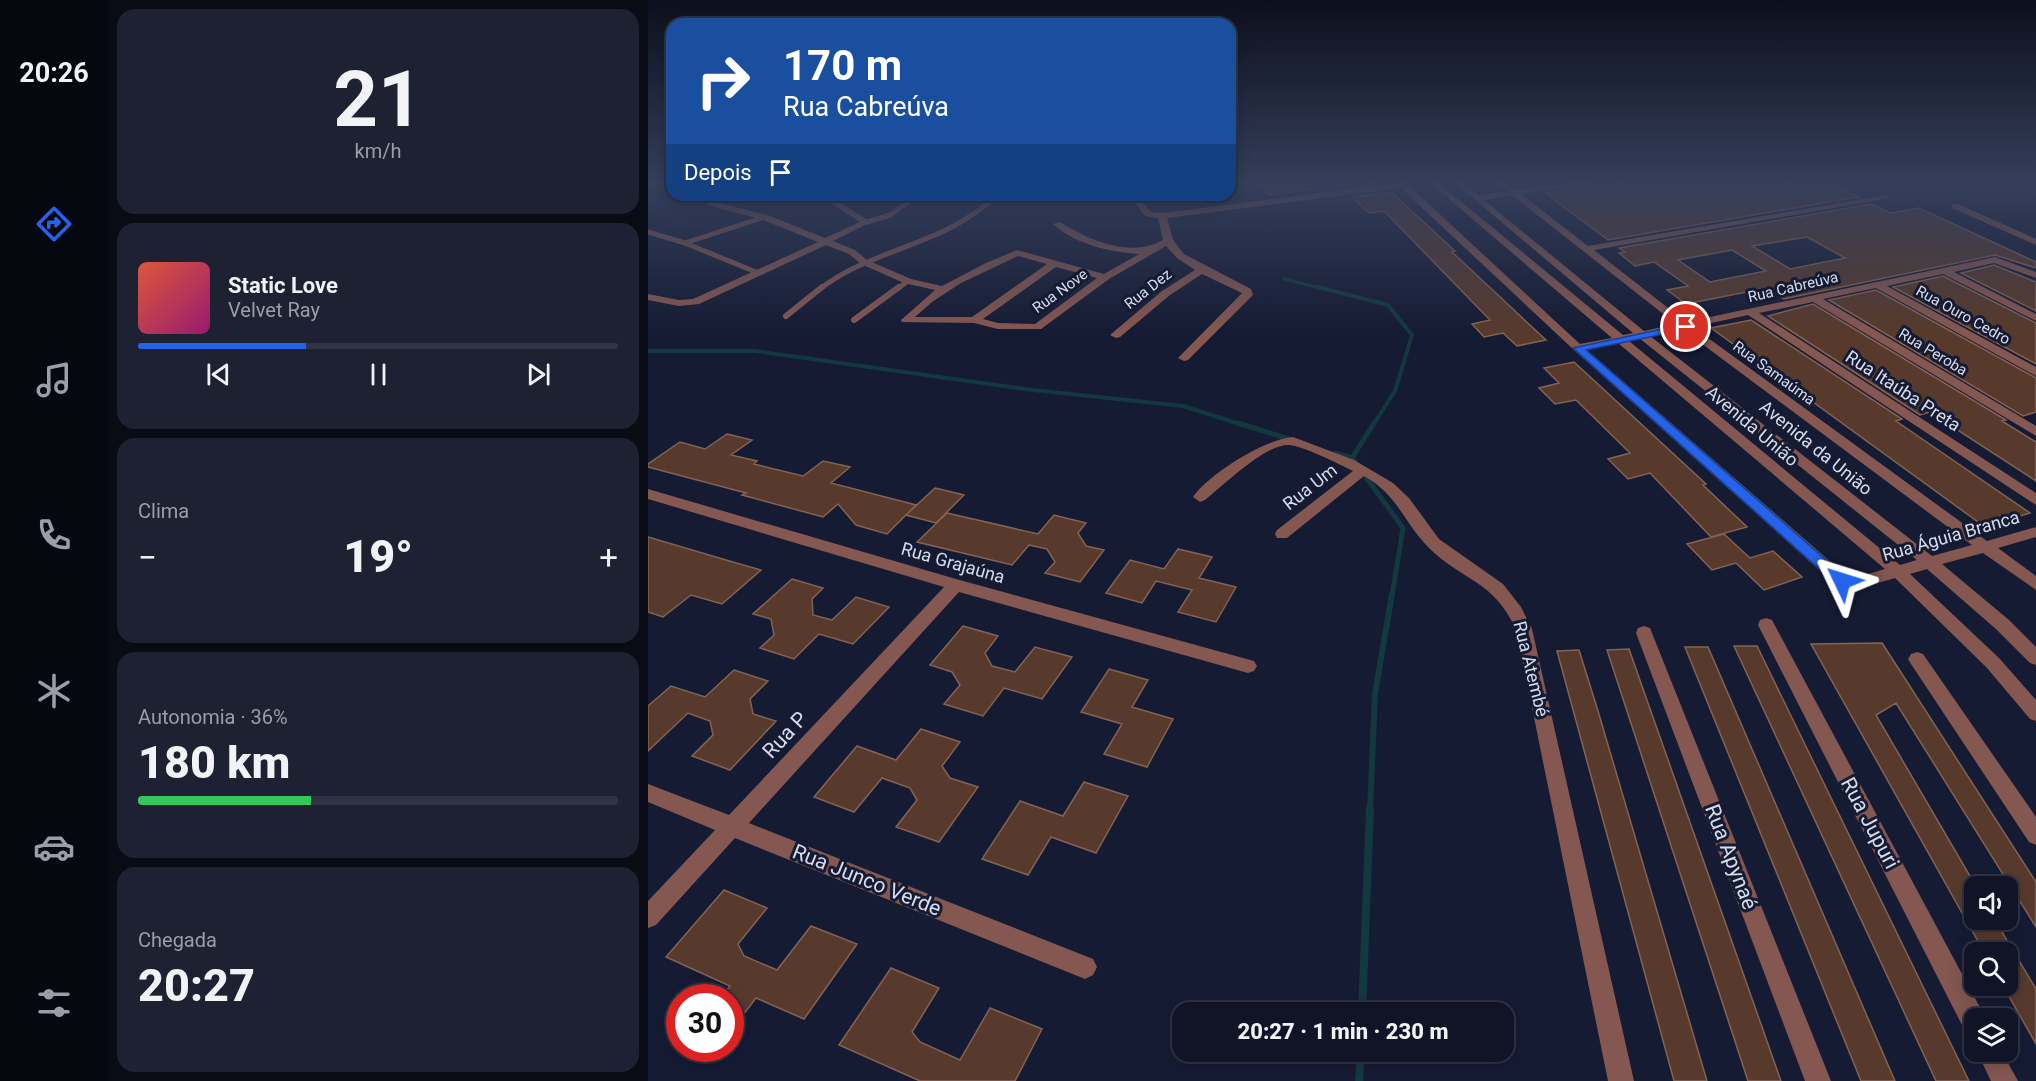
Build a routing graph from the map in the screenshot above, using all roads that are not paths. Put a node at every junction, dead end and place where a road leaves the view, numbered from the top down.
1 (720, 231) edge
2 (797, 231) edge
3 (847, 231) edge
4 (942, 231) edge
5 (1068, 231) edge
6 (1166, 231) edge
7 (1459, 231) edge
8 (1487, 231) edge
9 (1518, 231) edge
10 (1564, 231) edge
11 (1689, 231) edge
12 (2012, 231) edge
13 (648, 232) edge
14 (1168, 241) junction
15 (2036, 242) edge
16 (685, 243) junction
17 (823, 243) junction
18 (1586, 249) junction
19 (1151, 250) junction
20 (864, 262) junction
21 (1055, 263) junction
22 (1201, 270) junction
23 (1943, 270) junction
24 (756, 272) junction
25 (2036, 275) edge
26 (1105, 277) junction
27 (908, 281) junction
28 (1876, 284) junction
29 (947, 290) junction
30 (648, 297) edge
31 (1814, 298) junction
32 (1750, 312) junction
33 (786, 316) dead end
34 (2036, 318) edge
35 (854, 320) dead end
36 (974, 320) junction
37 (1686, 327) junction
38 (1116, 335) dead end
39 (1642, 335) junction
40 (1620, 340) junction
41 (1578, 348) junction
42 (1184, 358) dead end
43 (2036, 372) edge
44 (2036, 432) edge
45 (1362, 471) junction
46 (648, 494) edge
47 (1200, 497) dead end
48 (2036, 500) edge
49 (2036, 532) edge
50 (1282, 534) dead end
51 (1985, 546) junction
52 (1929, 562) junction
53 (1898, 572) junction
54 (2036, 584) edge
55 (956, 585) junction
56 (1767, 625) dead end
57 (1644, 633) dead end
58 (2036, 658) edge
59 (1917, 659) dead end
60 (1248, 666) dead end
61 (2036, 712) edge
62 (648, 793) edge
63 (731, 827) junction
64 (2036, 835) edge
65 (648, 916) edge
66 (1085, 967) dead end
67 (1967, 1008) edge
68 (1995, 1062) edge
69 (1621, 1081) edge
70 (1818, 1081) edge
71 (2005, 1081) edge

1 - 16 lane
2 - 17 street
3 - 17 street
4 - 20 lane
5 - 19 street
6 - 14 street
7 - 41 street
8 - 40 street, Avenida União
9 - 39 street, Avenida da União
10 - 18 street, Rua Samaúma
11 - 18 street
12 - 15 street
13 - 16 lane
14 - 19 street, Rua Nove
14 - 22 street
16 - 24 lane
17 - 20 street
17 - 24 street
18 - 37 street, Rua Samaúma
19 - 26 street, Rua Nove
20 - 27 street
20 - 33 lane
21 - 26 street
21 - 29 street
21 - 36 street
22 - 38 street, Rua Dez
22 - 42 street
23 - 25 street, Rua Cabreúva
23 - 28 street, Rua Cabreúva
23 - 34 street
24 - 30 street
26 - 36 street, Rua Nove
27 - 29 street
27 - 35 lane
28 - 31 street, Rua Cabreúva
28 - 43 street, Rua Ouro Cedro
29 - 36 street
31 - 32 street, Rua Cabreúva
31 - 44 street, Rua Peroba
32 - 37 street, Rua Cabreúva
32 - 48 street, Rua Itaúba Preta
37 - 39 street, Rua Cabreúva
37 - 51 street, Rua Samaúma
39 - 40 street, Rua Cabreúva
39 - 52 street, Avenida da União
40 - 41 street, Rua Cabreúva
40 - 53 street, Avenida União
41 - 53 street, Rua Águia Branca
45 - 47 street, Rua Atembé
45 - 50 street, Rua Um
45 - 69 street, Rua Atembé
46 - 55 street, Rua Grajaúna
49 - 51 street, Rua Águia Branca
51 - 52 street, Rua Águia Branca
51 - 54 street, Rua Samaúma
52 - 53 street, Rua Águia Branca
52 - 58 street, Avenida da União
53 - 61 street, Avenida União
55 - 60 street, Rua Grajaúna
55 - 63 street, Rua P
56 - 67 street, Rua Jupuri
57 - 70 street, Rua Apynaé
59 - 64 street
62 - 63 street, Rua Junco Verde
63 - 65 street, Rua P
63 - 66 street, Rua Junco Verde
68 - 71 street

